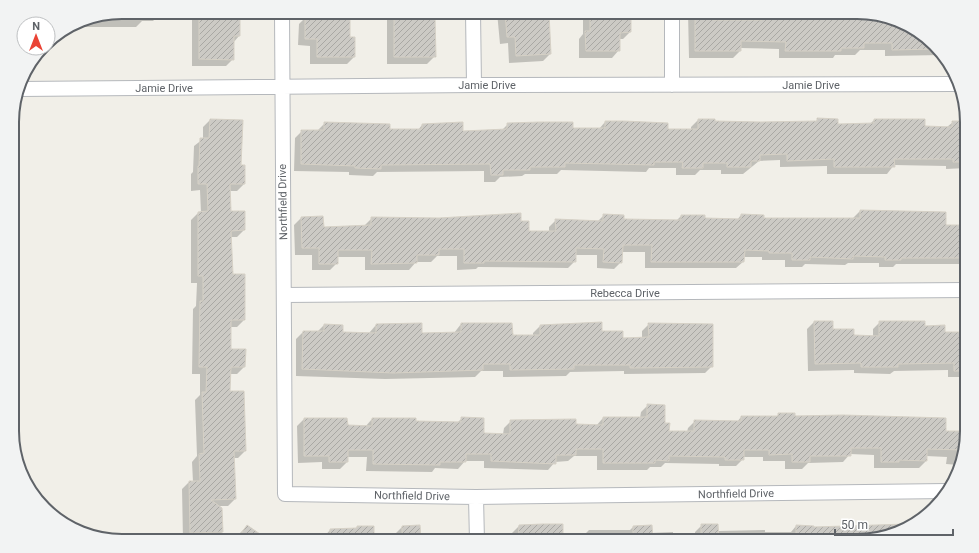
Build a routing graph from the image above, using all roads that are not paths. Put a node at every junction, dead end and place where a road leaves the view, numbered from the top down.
1 (282, 19) edge
2 (473, 19) edge
3 (672, 19) edge
4 (953, 84) edge
5 (474, 85) junction
6 (672, 85) junction
7 (282, 87) junction
8 (24, 89) edge
9 (960, 290) edge
10 (284, 295) junction
11 (941, 491) edge
12 (476, 497) junction
13 (477, 534) edge

1 - 7 street, Northfield Drive
2 - 5 street
3 - 6 street
4 - 6 street, Jamie Drive
5 - 6 street, Jamie Drive
5 - 7 street, Jamie Drive
7 - 8 street, Jamie Drive
7 - 10 street, Northfield Drive
9 - 10 street, Rebecca Drive
10 - 12 street, Northfield Drive
11 - 12 street, Northfield Drive
12 - 13 street

